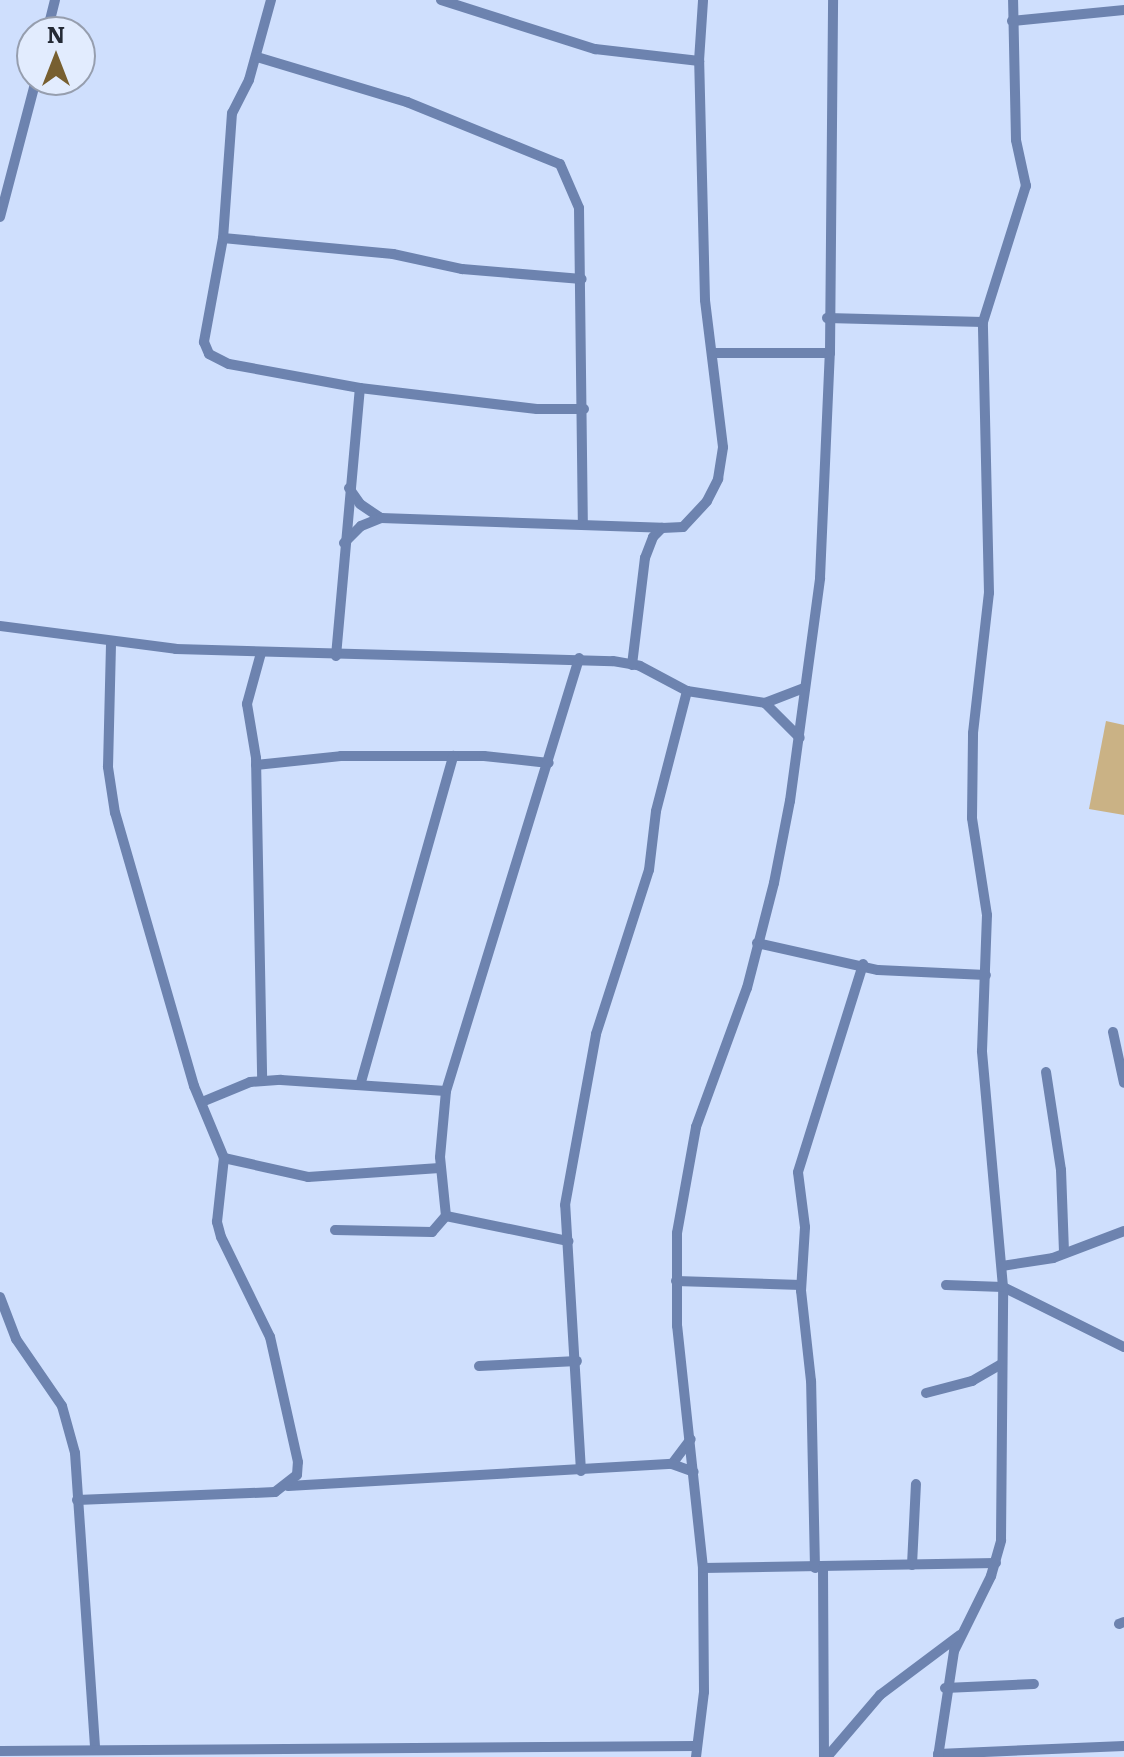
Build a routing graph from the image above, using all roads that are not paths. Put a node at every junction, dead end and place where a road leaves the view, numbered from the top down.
1 (271, 0) edge
2 (441, 0) edge
3 (703, 0) edge
4 (833, 0) edge
5 (1013, 0) edge
6 (1124, 10) edge
7 (1012, 21) junction
8 (257, 57) junction
9 (699, 61) junction
10 (32, 96) edge
11 (0, 217) edge
12 (223, 238) junction
13 (582, 279) junction
14 (827, 318) junction
15 (983, 322) junction
16 (715, 353) junction
17 (830, 353) junction
18 (360, 388) junction
19 (584, 409) junction
20 (349, 488) junction
21 (381, 518) junction
22 (583, 523) junction
23 (662, 528) junction
24 (344, 543) junction
25 (0, 626) edge
26 (111, 643) junction
27 (261, 653) junction
28 (336, 656) junction
29 (579, 658) junction
30 (632, 665) junction
31 (804, 688) junction
32 (687, 691) junction
33 (765, 703) junction
34 (800, 738) junction
35 (453, 756) junction
36 (549, 763) junction
37 (256, 765) junction
38 (757, 943) junction
39 (863, 964) junction
40 (986, 975) junction
41 (1113, 1032) dead end
42 (1046, 1072) dead end
43 (262, 1081) junction
44 (361, 1082) junction
45 (1124, 1083) edge
46 (446, 1091) junction
47 (202, 1102) junction
48 (224, 1158) junction
49 (440, 1168) junction
50 (446, 1216) junction
51 (335, 1230) dead end
52 (1124, 1231) edge
53 (568, 1241) junction
54 (1064, 1253) junction
55 (1002, 1266) junction
56 (676, 1281) junction
57 (801, 1285) junction
58 (946, 1285) dead end
59 (1003, 1287) junction
60 (0, 1297) edge
61 (1124, 1347) edge
62 (577, 1361) junction
63 (1002, 1364) junction
64 (479, 1366) dead end
65 (926, 1393) dead end
66 (691, 1439) junction
67 (672, 1464) junction
68 (581, 1471) junction
69 (694, 1472) junction
70 (916, 1484) dead end
71 (288, 1486) junction
72 (77, 1500) junction
73 (996, 1563) junction
74 (912, 1565) junction
75 (703, 1568) junction
76 (819, 1568) junction
77 (963, 1633) junction
78 (954, 1651) junction
79 (935, 1654) junction
80 (1034, 1684) dead end
81 (945, 1688) junction
82 (1124, 1746) edge
83 (95, 1747) junction
84 (0, 1751) edge
85 (131, 1752) edge
86 (396, 1752) edge
87 (696, 1752) edge
88 (938, 1755) edge
89 (825, 1757) edge

1 - 8 street
2 - 9 street
3 - 9 street
4 - 14 street
5 - 7 street
6 - 7 street
7 - 15 street
8 - 12 street
8 - 13 street
9 - 16 street
10 - 11 street
12 - 13 street
12 - 18 street
13 - 19 street
14 - 15 street
14 - 17 street
15 - 40 street
16 - 17 street
16 - 23 street
17 - 31 street
18 - 19 street
18 - 20 street
19 - 22 street
20 - 21 street
20 - 24 street
21 - 22 street
21 - 24 street
22 - 23 street
23 - 30 street
24 - 28 street
25 - 26 street
26 - 27 street
26 - 47 street
27 - 28 street
27 - 37 street
28 - 29 street
29 - 30 street
29 - 36 street
30 - 32 street
31 - 33 street
31 - 34 street
32 - 33 street
32 - 53 street
33 - 34 street
34 - 38 street
35 - 36 street
35 - 37 street
35 - 44 street
36 - 46 street
37 - 43 street
38 - 39 street
38 - 56 street
39 - 40 street
39 - 57 street
40 - 55 street
41 - 45 street
42 - 54 street
43 - 44 street
43 - 47 street
44 - 46 street
46 - 49 street
47 - 48 street
48 - 49 street
48 - 71 street
49 - 50 street
50 - 51 street
50 - 53 street
52 - 54 street
53 - 62 street
54 - 55 street
55 - 59 street
56 - 57 street
56 - 66 street
57 - 76 street
58 - 59 street
59 - 61 street
59 - 63 street
60 - 72 street
62 - 64 street
62 - 68 street
63 - 65 street
63 - 73 street
66 - 67 street
66 - 69 street
67 - 68 street
67 - 69 street
68 - 71 street
69 - 75 street
70 - 74 street
71 - 72 street
72 - 83 street
73 - 74 street
73 - 77 street
74 - 76 street
75 - 76 street
75 - 87 street
76 - 89 street
77 - 78 street
77 - 79 street
78 - 79 street
78 - 81 street
79 - 89 street
80 - 81 street
81 - 88 street
82 - 88 street
83 - 84 street
83 - 85 street
85 - 86 street
86 - 87 street

